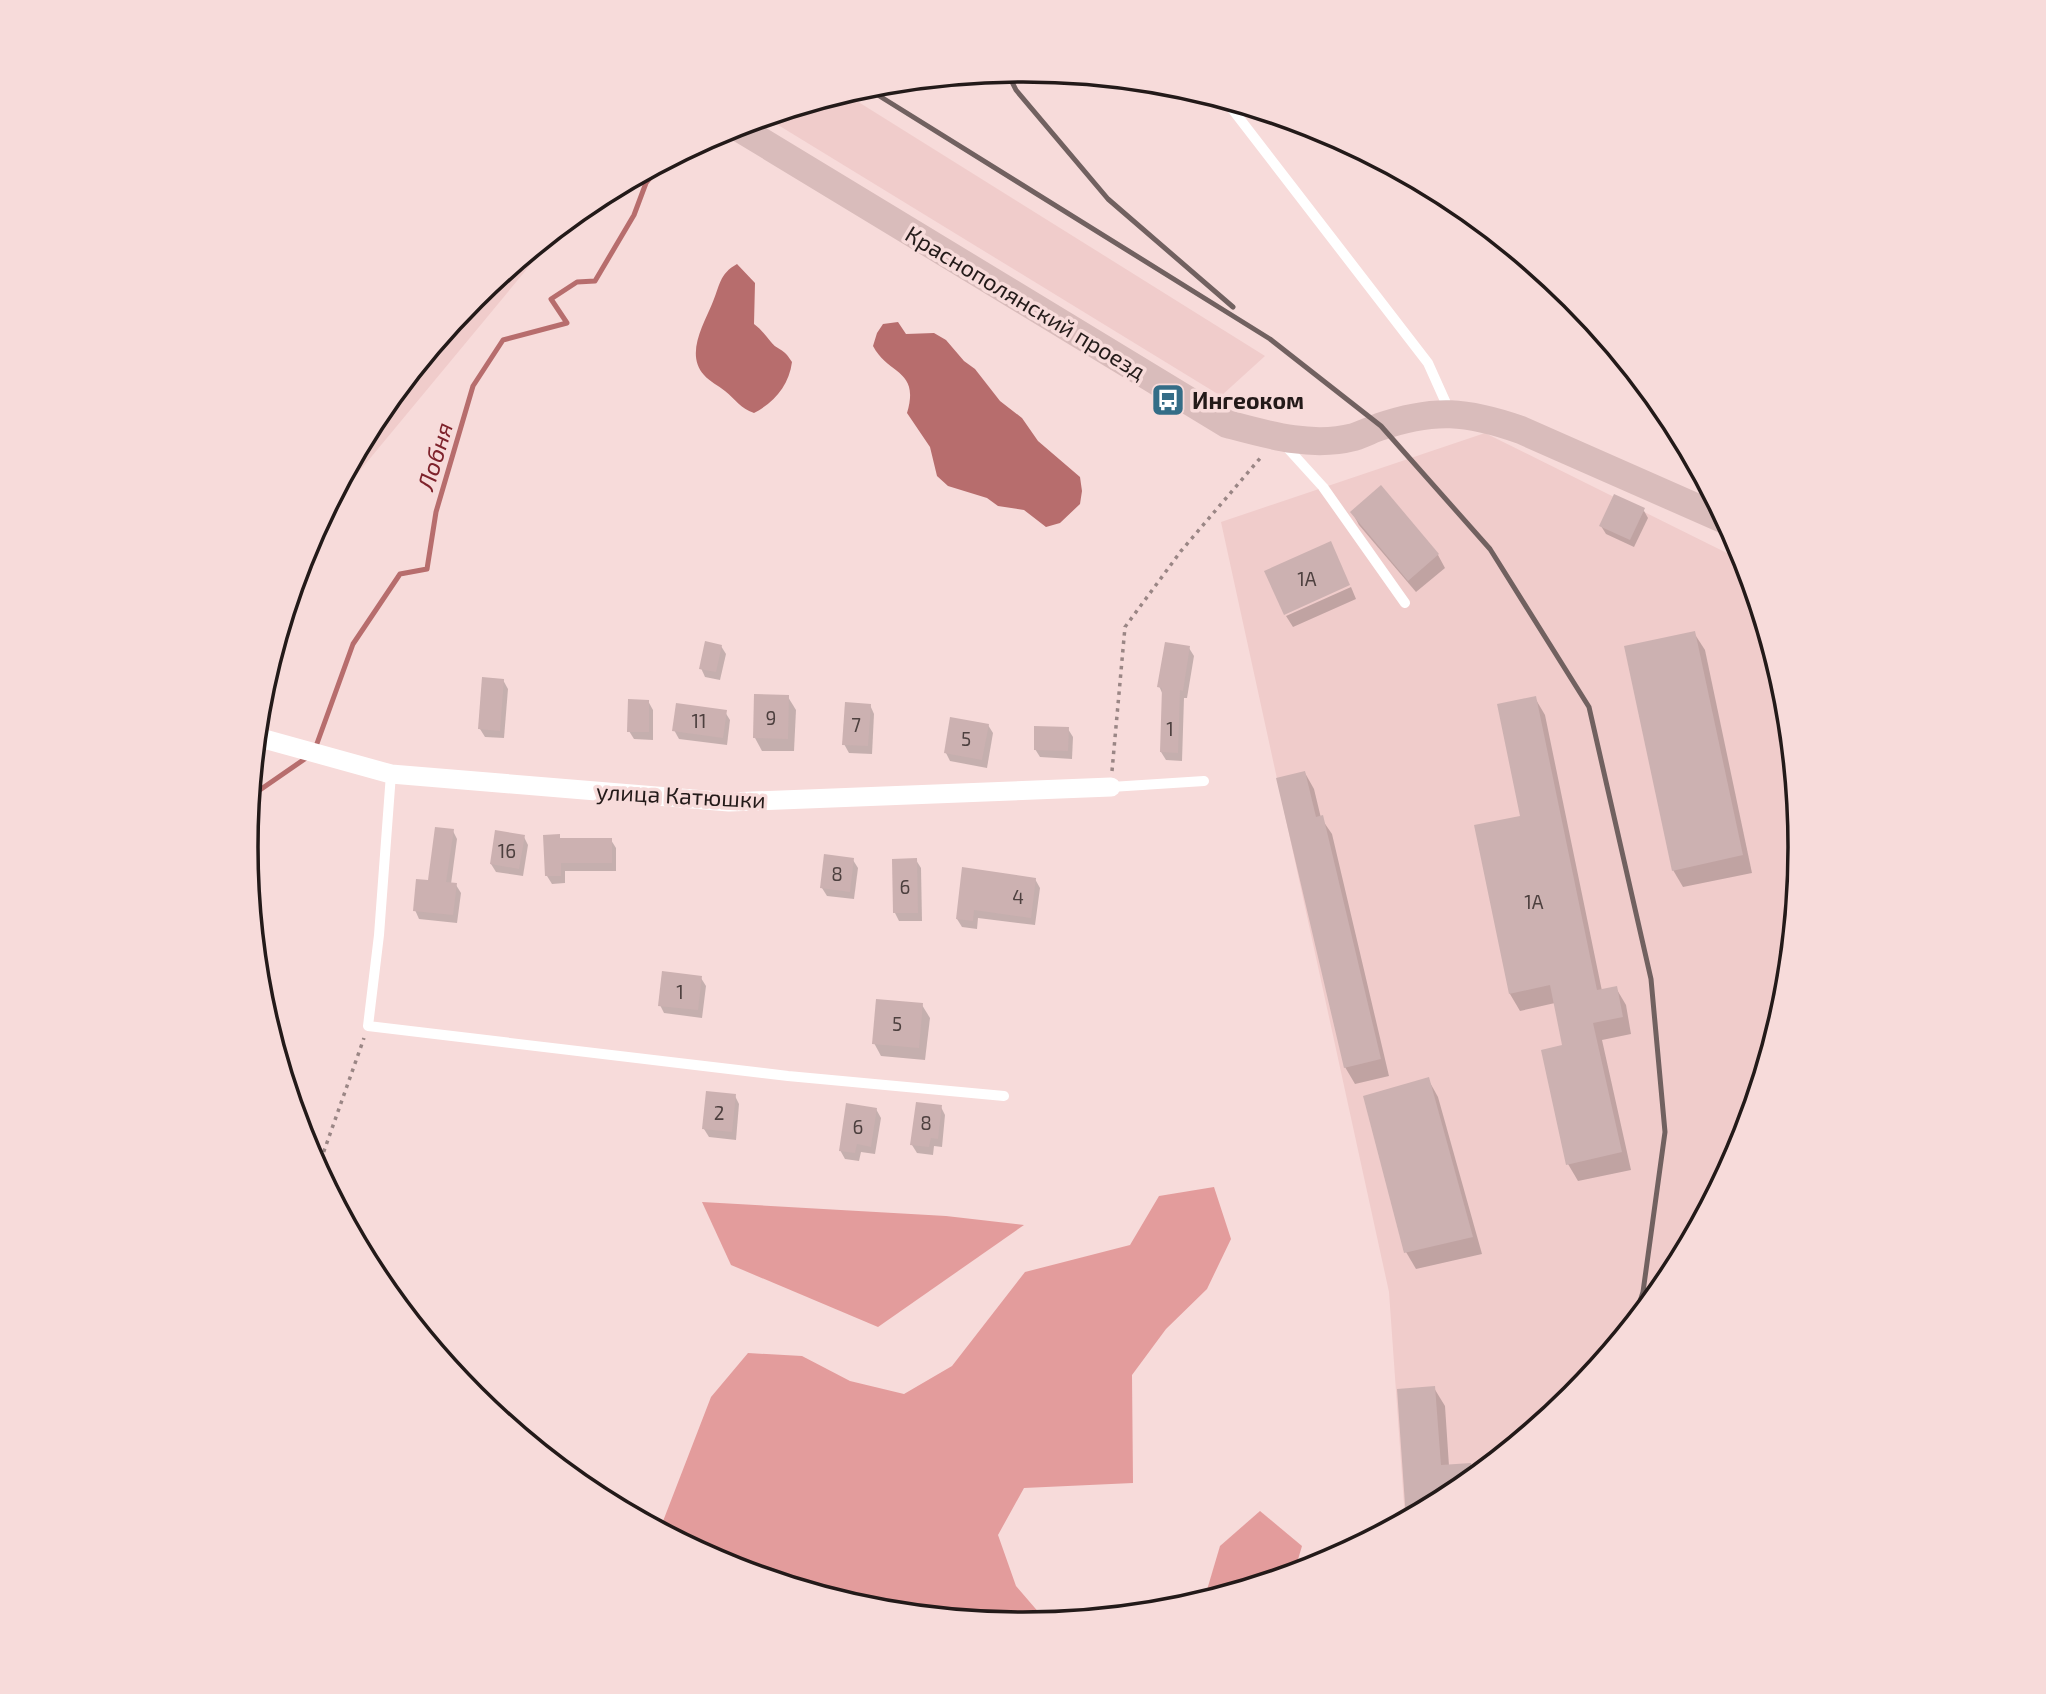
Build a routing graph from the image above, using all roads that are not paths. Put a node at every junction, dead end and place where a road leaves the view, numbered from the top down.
1 (1235, 112) edge
2 (748, 133) edge
3 (1450, 412) junction
4 (1278, 438) junction
5 (1711, 514) edge
6 (1405, 603) dead end
7 (266, 740) edge
8 (391, 774) junction
9 (1204, 781) dead end
10 (1111, 787) joint
11 (1004, 1096) dead end

1 - 3 lane
2 - 4 main road, Краснополянский проезд
3 - 4 main road, Краснополянский проезд
3 - 5 main road, Краснополянский проезд
4 - 6 lane
7 - 8 street, улица Катюшки
8 - 10 street, улица Катюшки
8 - 11 lane
9 - 10 lane

